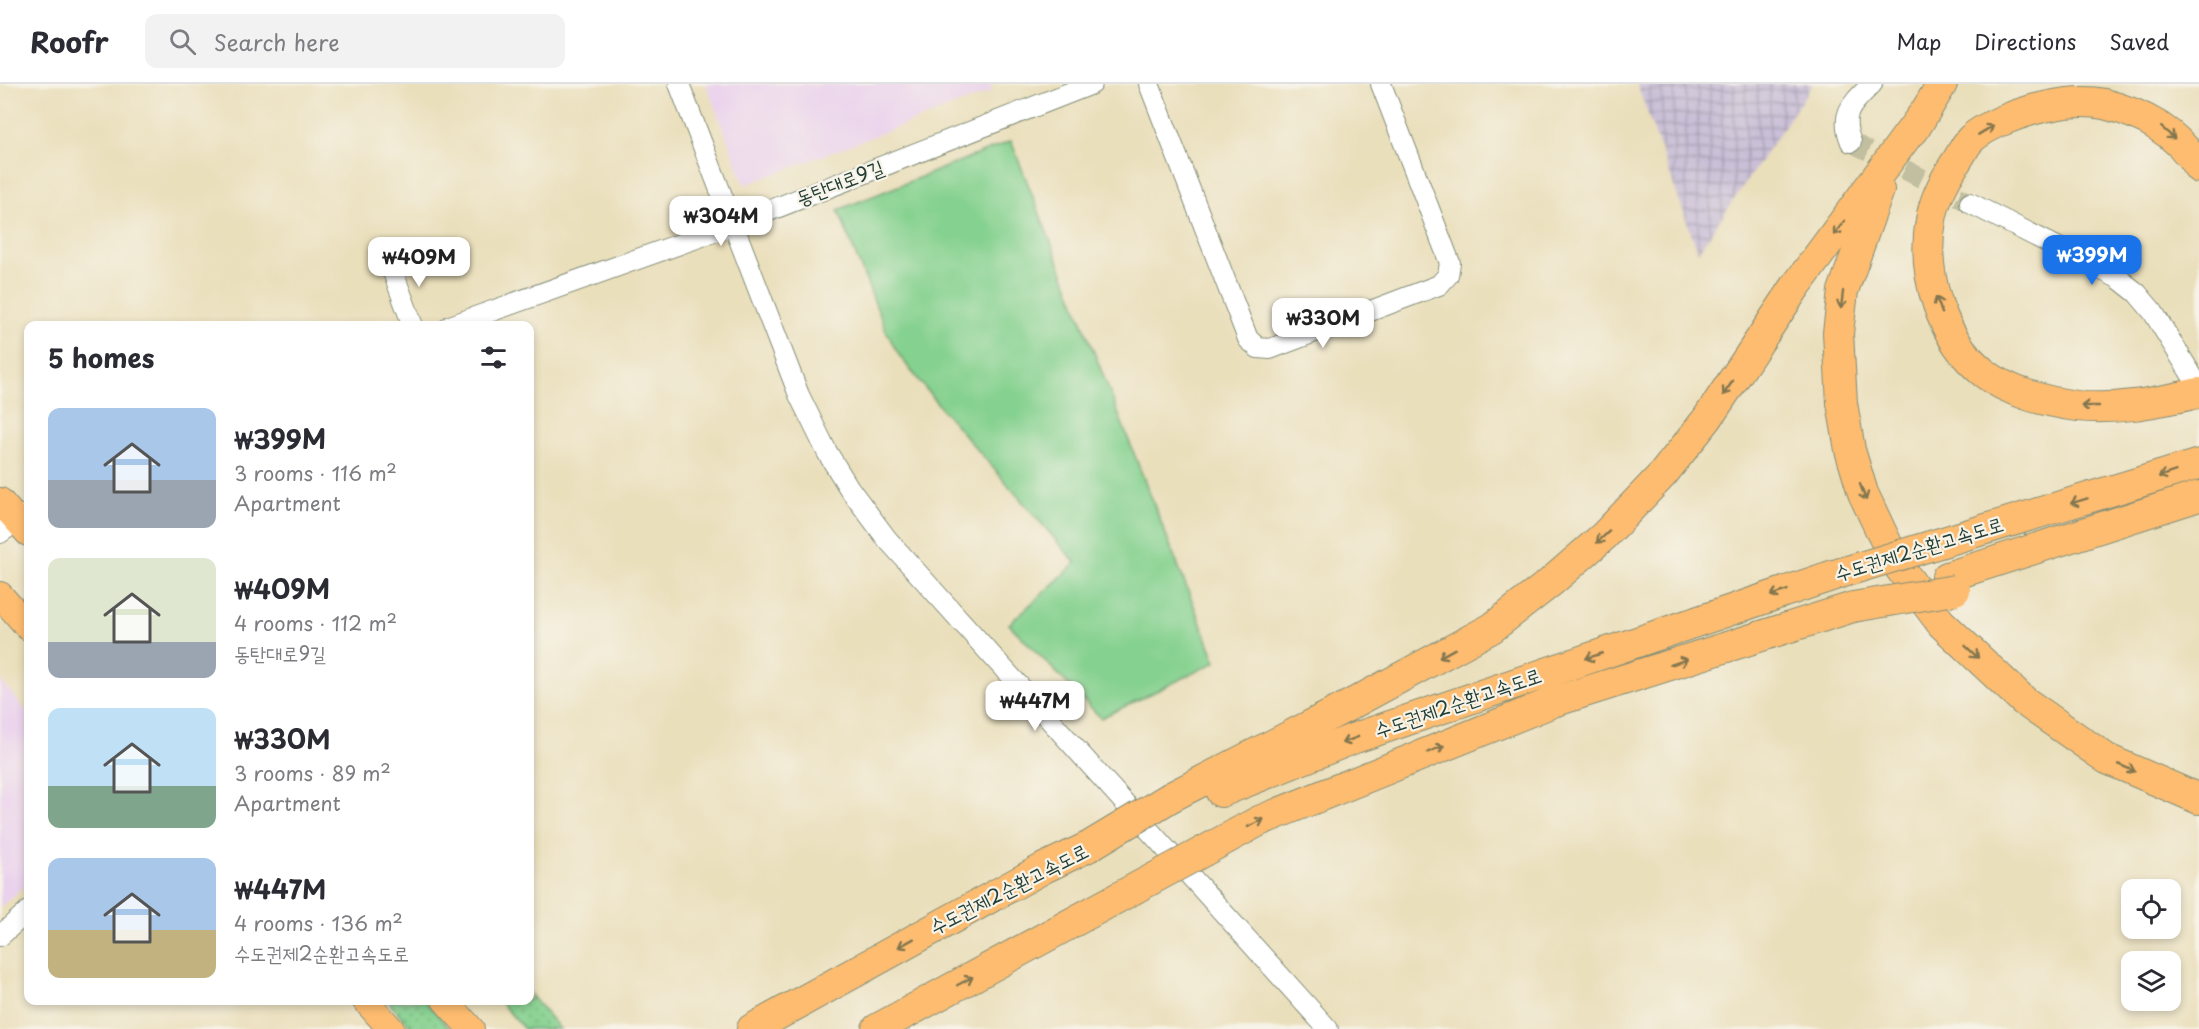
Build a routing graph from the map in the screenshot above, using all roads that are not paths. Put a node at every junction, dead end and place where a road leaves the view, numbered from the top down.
1 (679, 84) edge
2 (1092, 84) edge
3 (1149, 84) edge
4 (1381, 84) edge
5 (1872, 84) edge
6 (1942, 84) edge
7 (1924, 113) junction
8 (1851, 142) dead end
9 (2199, 168) edge
10 (1970, 204) tunnel mouth
11 (733, 225) junction
12 (390, 264) dead end
13 (411, 321) edge
14 (464, 321) edge
15 (2199, 387) edge
16 (2199, 393) edge
17 (2199, 464) edge
18 (2199, 496) edge
19 (0, 501) edge
20 (2199, 517) edge
21 (2150, 522) junction
22 (19, 525) edge
23 (0, 595) edge
24 (24, 622) edge
25 (2199, 799) edge
26 (1174, 803) junction
27 (24, 915) edge
28 (0, 936) edge
29 (369, 1005) edge
30 (449, 1005) edge
31 (391, 1029) edge
32 (471, 1029) edge
33 (752, 1029) edge
34 (877, 1029) edge
35 (1328, 1029) edge

1 - 11 street
2 - 11 street, 동탄대로9길
3 - 4 street
5 - 8 street
6 - 7 highway
7 -> 25 highway
7 -> 26 highway
16 -> 9 highway
10 - 15 street
11 - 14 street, 동탄대로9길
11 - 35 street
12 - 13 street
17 -> 26 highway, 수도권제2순환고속도로, bridge
18 - 21 highway
19 - 22 main road
20 - 21 highway
34 -> 21 highway, 수도권제2순환고속도로, bridge
23 - 24 main road
26 -> 33 highway, 수도권제2순환고속도로, bridge
27 - 28 street
29 - 31 main road
30 - 32 main road

